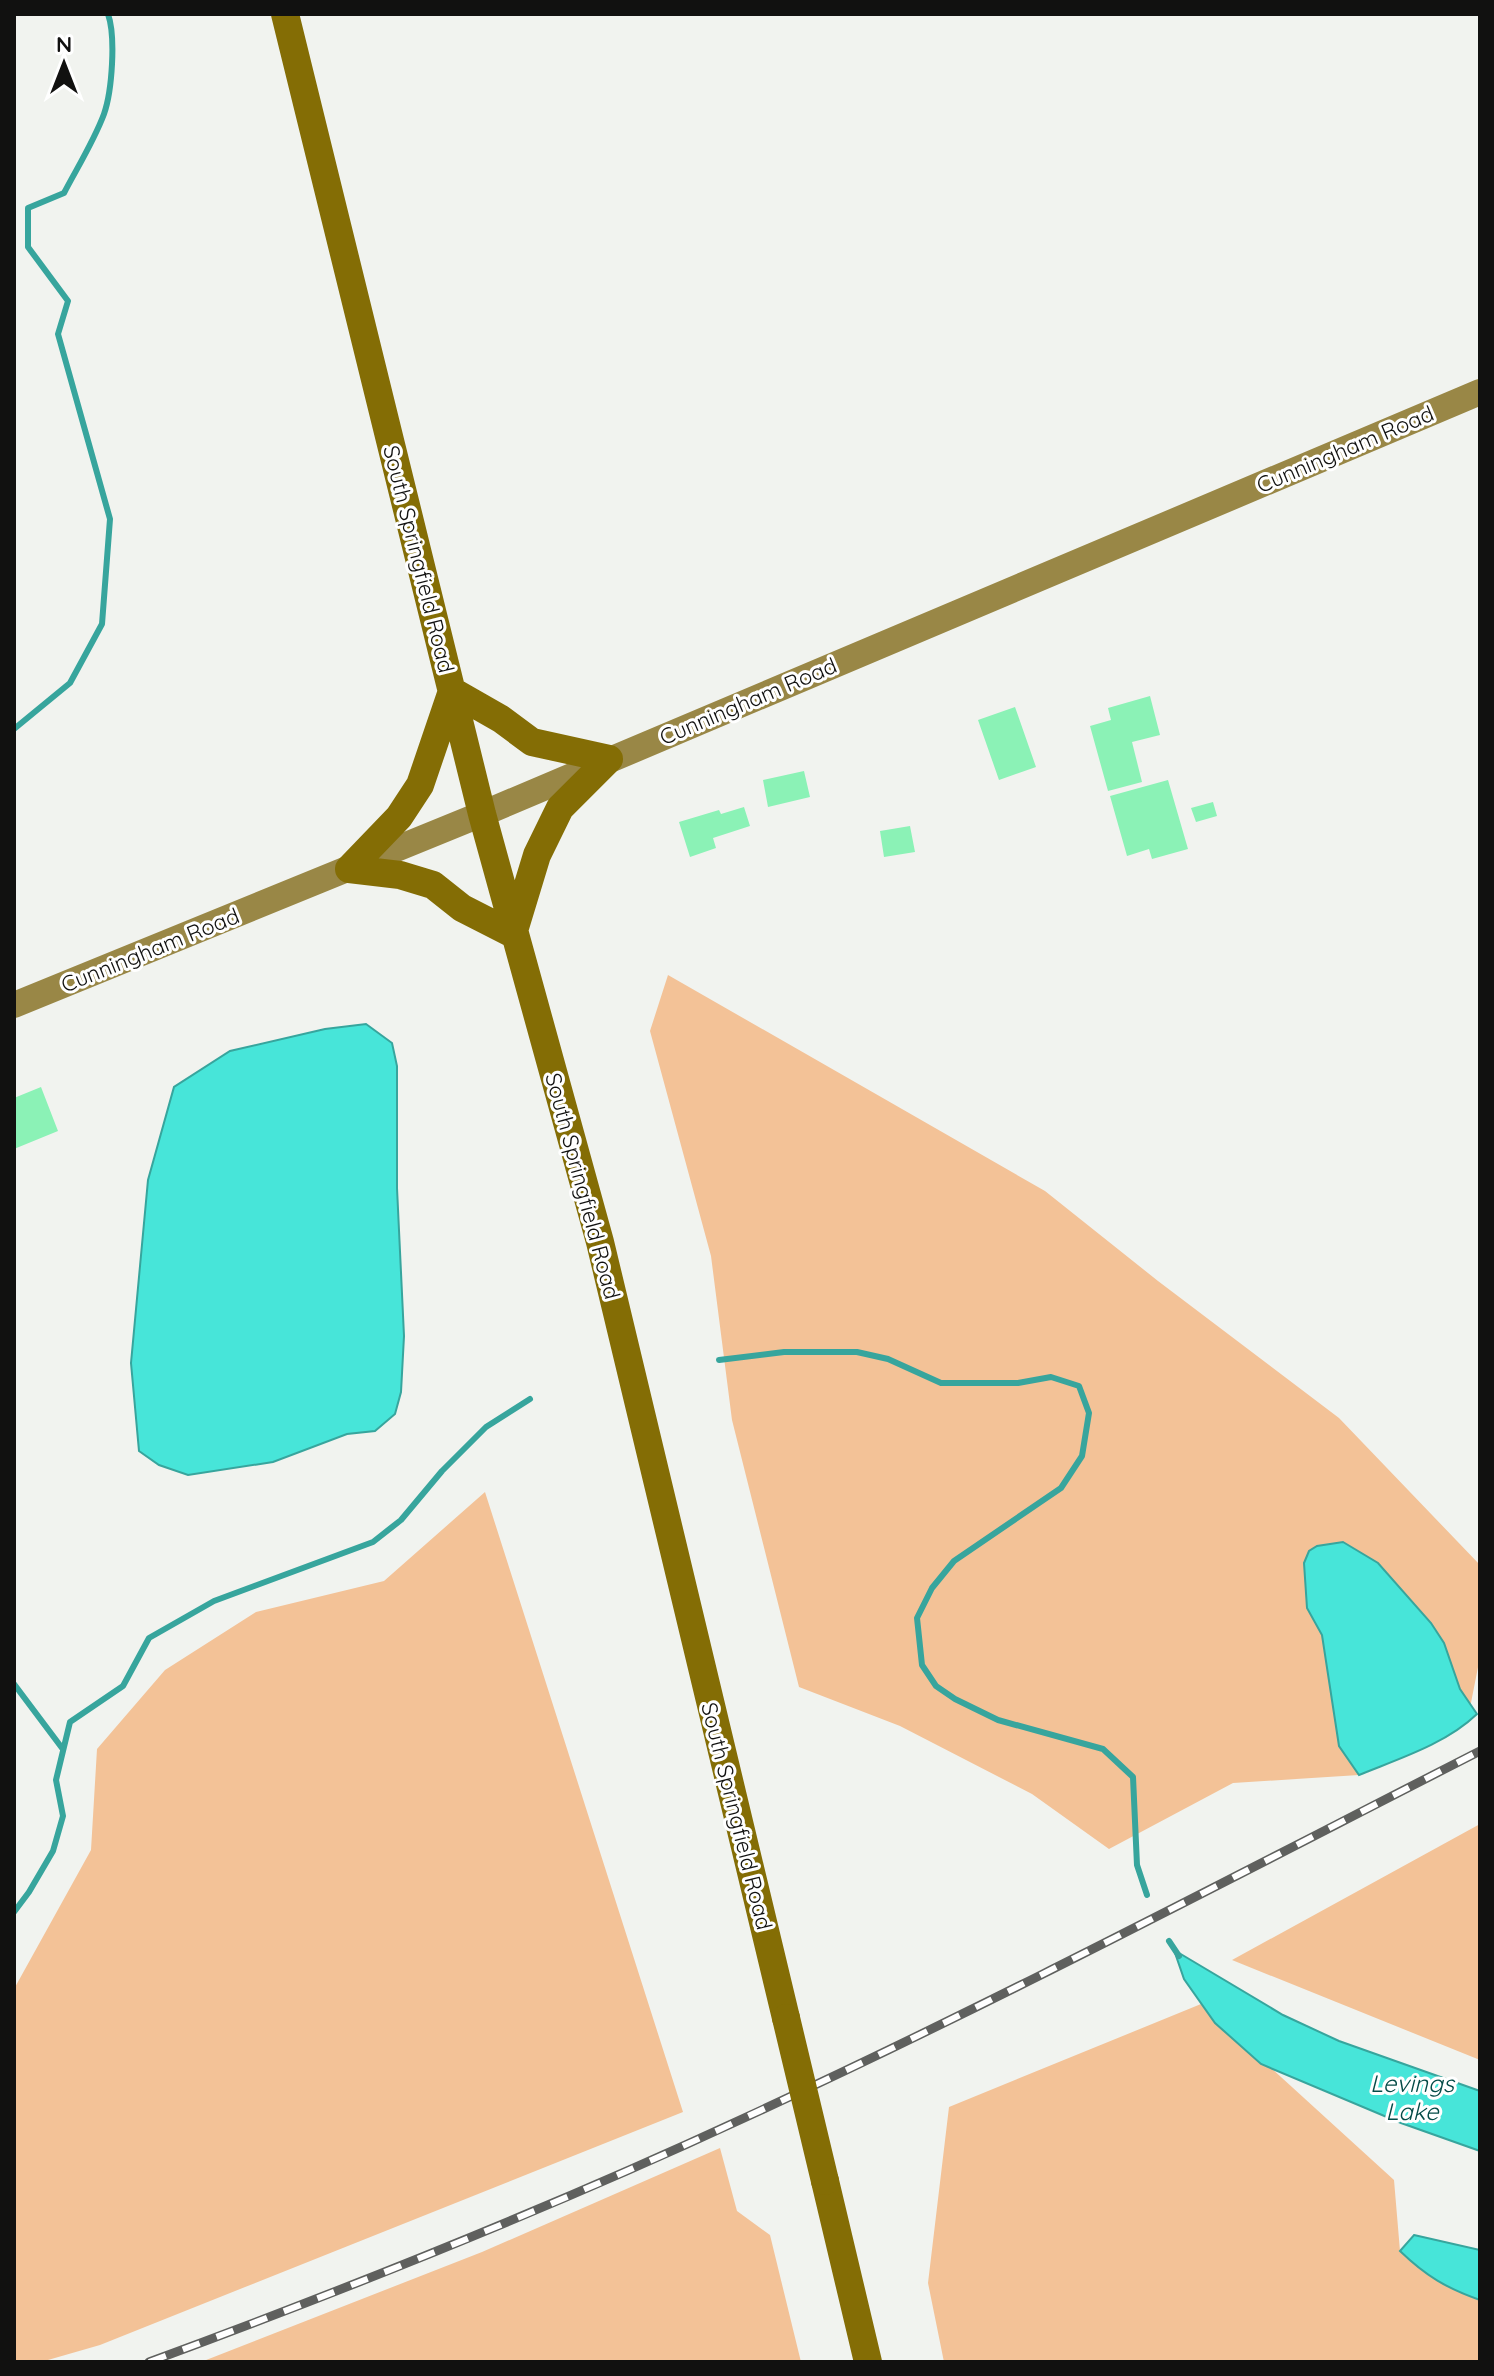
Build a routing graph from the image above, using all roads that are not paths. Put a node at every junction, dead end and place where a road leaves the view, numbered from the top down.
1 (285, 14) edge
2 (1480, 392) edge
3 (452, 691) junction
4 (609, 759) junction
5 (482, 814) junction
6 (349, 869) junction
7 (513, 934) junction
8 (14, 1005) edge
9 (868, 2362) edge

1 - 3 main road, South Springfield Road
2 - 4 main road, Cunningham Road
3 - 4 main road
3 - 5 main road, South Springfield Road
3 - 6 main road
4 - 5 main road, Cunningham Road
4 - 7 main road
5 - 6 main road, Cunningham Road
5 - 7 main road, South Springfield Road
6 - 7 main road
6 - 8 main road, Cunningham Road
7 - 9 main road, South Springfield Road, bridge

